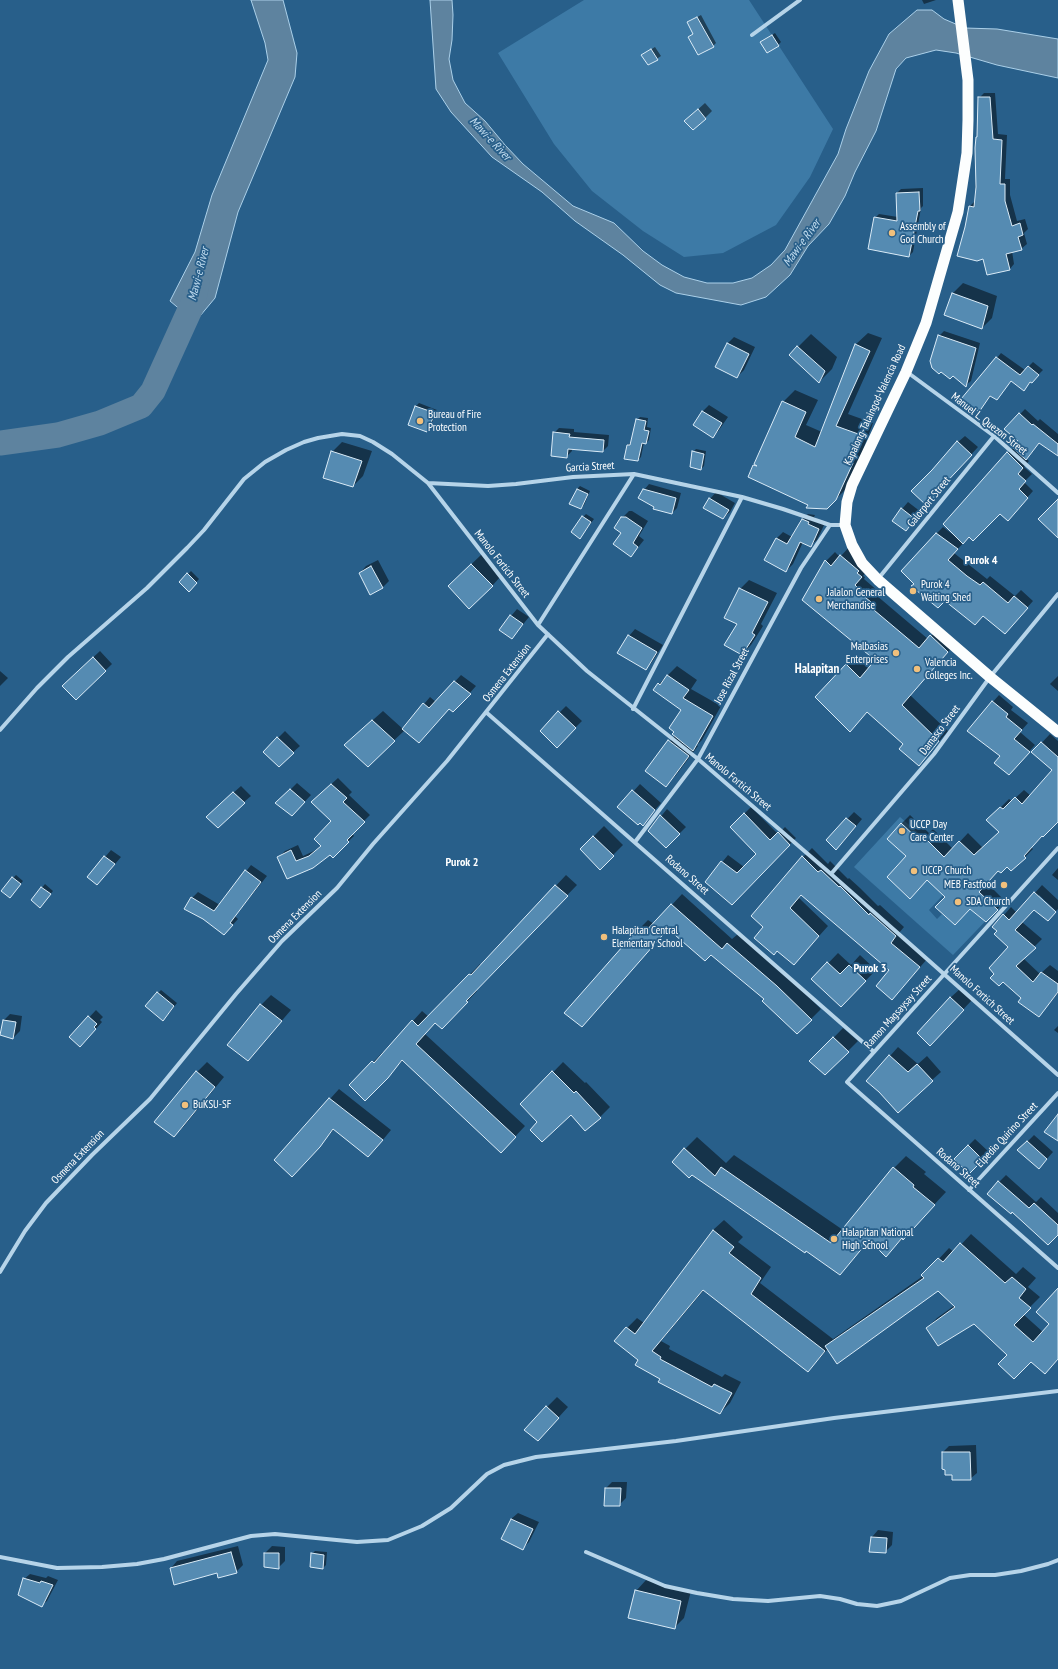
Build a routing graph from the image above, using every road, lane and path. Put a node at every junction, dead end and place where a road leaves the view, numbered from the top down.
1 (800, 0) edge
2 (958, 0) edge
3 (752, 36) dead end
4 (906, 372) junction
5 (994, 436) junction
6 (634, 474) junction
7 (428, 483) junction
8 (1058, 493) edge
9 (742, 498) junction
10 (830, 525) junction
11 (845, 525) junction
12 (878, 580) junction
13 (1058, 594) edge
14 (538, 625) junction
15 (548, 634) junction
16 (990, 677) junction
17 (633, 709) junction
18 (487, 713) junction
19 (0, 730) edge
20 (1058, 732) edge
21 (698, 759) junction
22 (635, 842) junction
23 (1058, 848) edge
24 (831, 874) junction
25 (945, 974) junction
26 (874, 1052) junction
27 (1058, 1075) edge
28 (847, 1082) joint
29 (1058, 1093) edge
30 (969, 1190) junction
31 (1058, 1268) edge
32 (0, 1272) edge
33 (1058, 1391) edge
34 (586, 1552) dead end
35 (0, 1557) edge
36 (1058, 1560) edge

1 - 3 street
2 - 4 highway, Kapalong-Talaingod-Valencia Road
4 - 5 street, Manuel L. Quezon Street
4 - 11 highway, Kapalong-Talaingod-Valencia Road
5 - 8 street, Manuel L. Quezon Street
5 - 12 street, Galorport Street
6 - 7 street, Garcia Street
6 - 9 street, Garcia Street
6 - 14 street
7 - 14 street, Manolo Fortich Street
7 - 19 street
9 - 10 street, Garcia Street
9 - 17 street
10 - 11 street
10 - 21 street, Jose Rizal Street
11 - 12 highway, Kapalong-Talaingod-Valencia Road
12 - 16 highway, Kapalong-Talaingod-Valencia Road
13 - 16 street, Damasco Street
14 - 15 street, Manolo Fortich Street
15 - 17 street, Manolo Fortich Street
15 - 18 street, Osmena Extension
16 - 20 highway, Kapalong-Talaingod-Valencia Road
16 - 24 street, Damasco Street
17 - 21 street, Manolo Fortich Street
18 - 22 street, Rodano Street
18 - 32 street, Osmena Extension
21 - 22 street, Jose Rizal Street
21 - 24 street, Manolo Fortich Street
22 - 26 street, Rodano Street
23 - 25 street, Ramon Magsaysay Street
24 - 25 street, Manolo Fortich Street
25 - 26 street, Ramon Magsaysay Street
25 - 27 street, Manolo Fortich Street
26 - 28 street, Ramon Magsaysay Street
28 - 30 street, Rodano Street
29 - 30 street, Elpedio Quirino Street
30 - 31 street, Rodano Street
33 - 35 street
34 - 36 street

